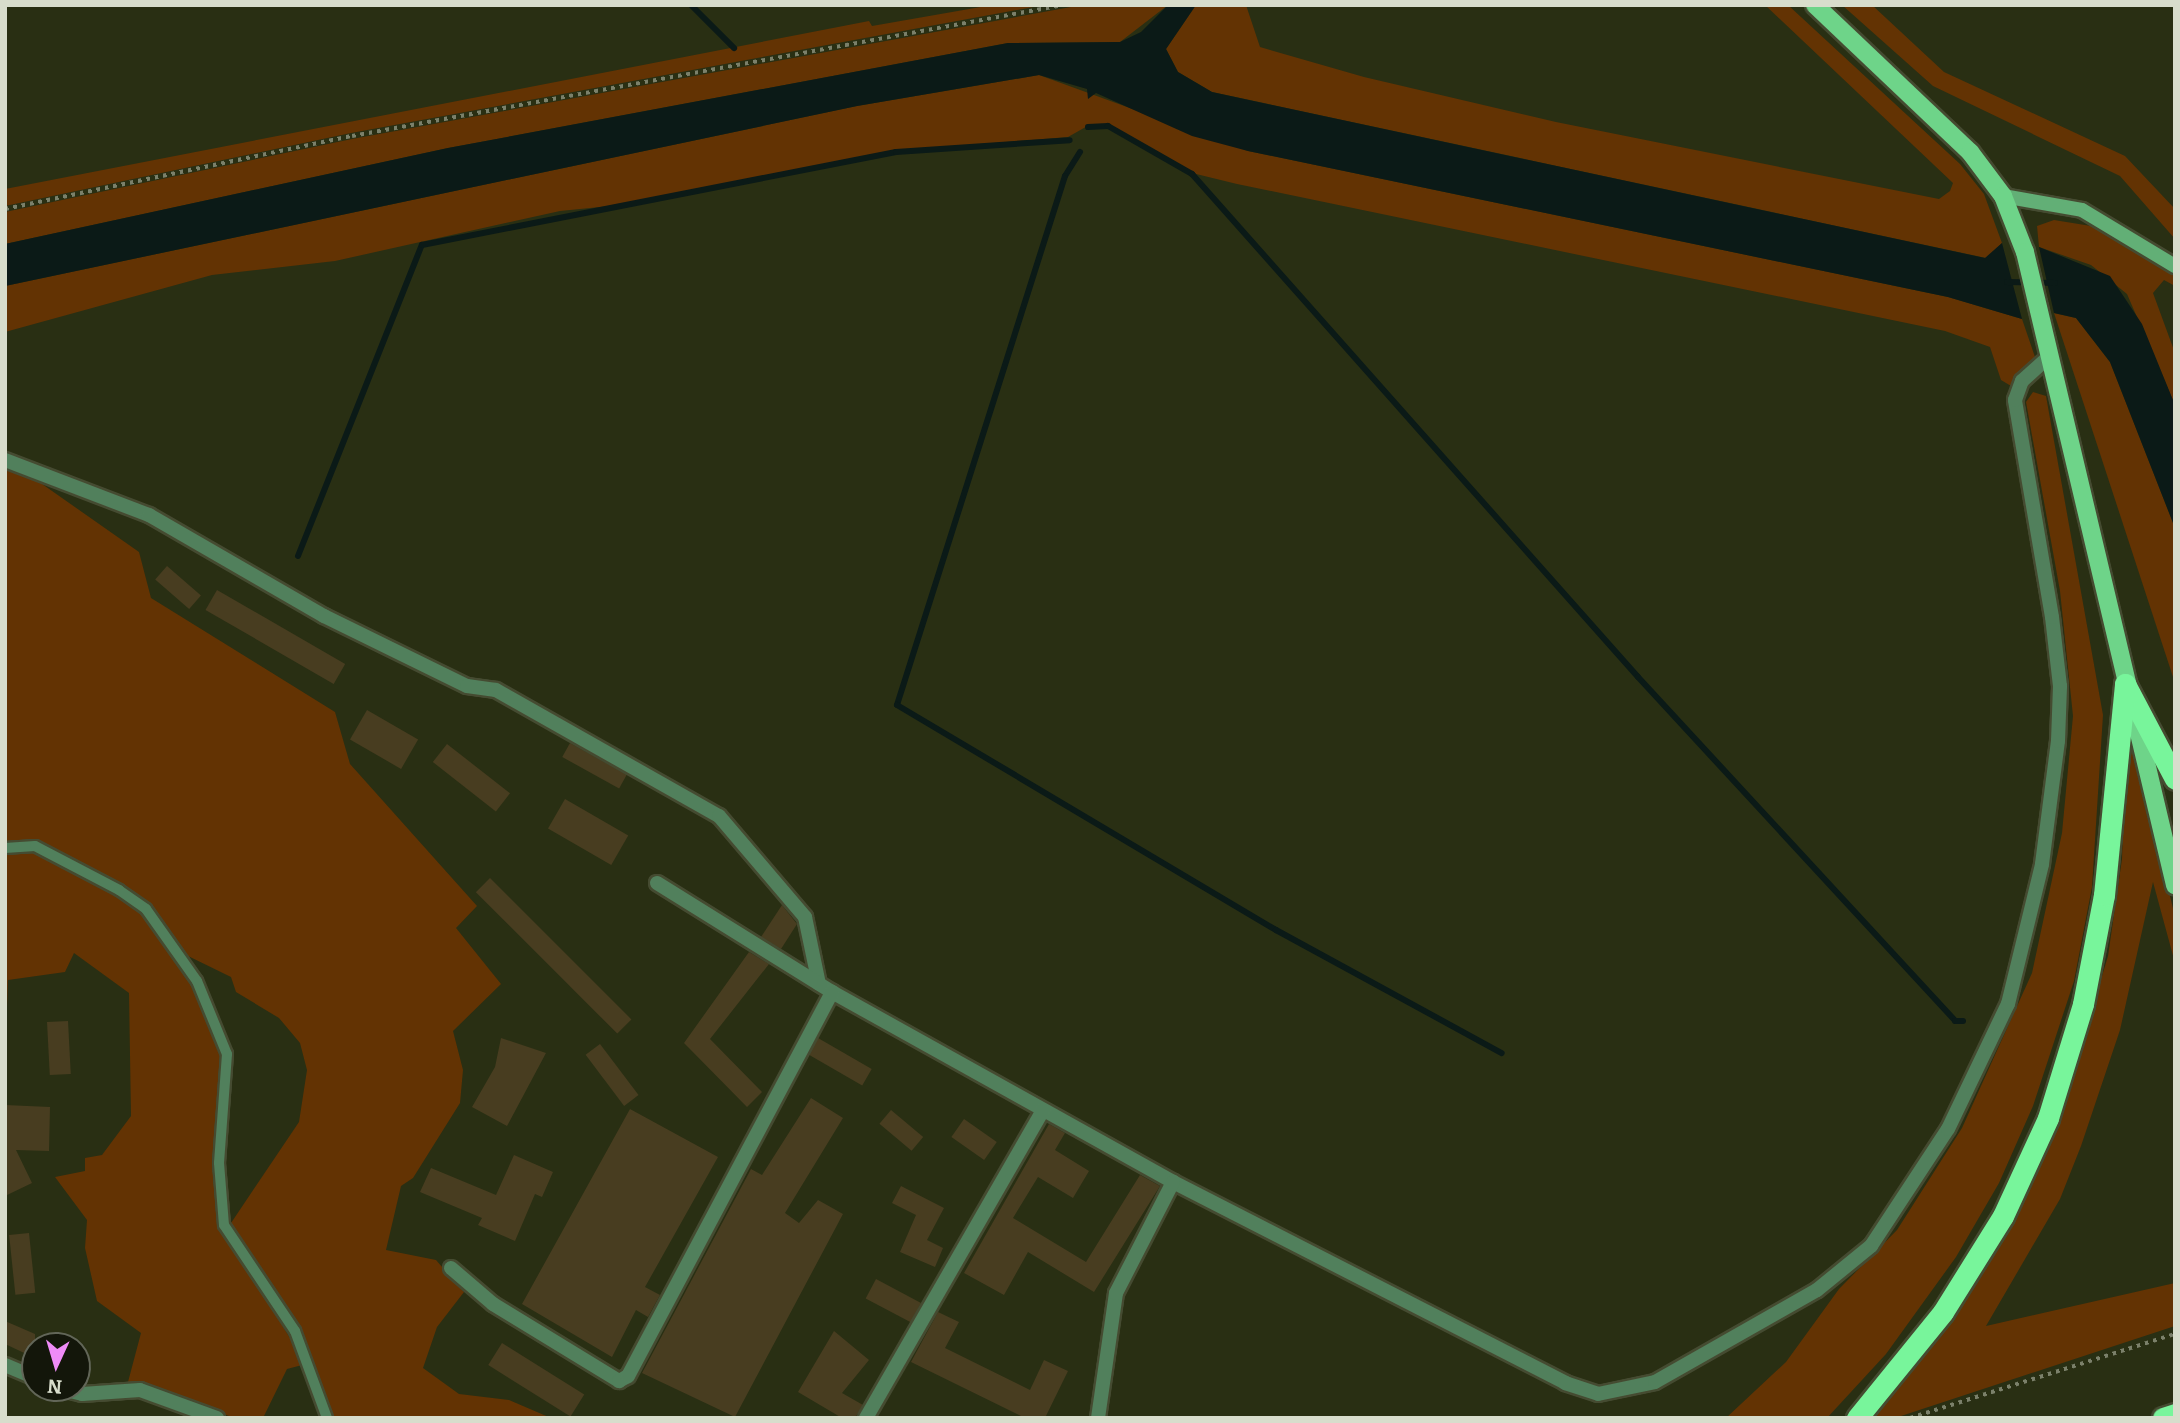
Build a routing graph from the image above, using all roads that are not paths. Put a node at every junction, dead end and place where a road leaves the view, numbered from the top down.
1 (1815, 5) edge
2 (2003, 196) junction
3 (2175, 265) edge
4 (2049, 357) junction
5 (5, 460) edge
6 (2124, 684) junction
7 (2175, 779) edge
8 (5, 848) edge
9 (657, 883) dead end
10 (2175, 885) edge
11 (825, 988) junction
12 (1044, 1110) junction
13 (1173, 1182) junction
14 (451, 1268) dead end
15 (91, 1393) edge
16 (2175, 1414) edge
17 (217, 1418) edge
18 (327, 1418) edge
19 (866, 1418) edge
20 (1098, 1418) edge
21 (1857, 1418) edge
22 (2163, 1418) edge

1 - 2 main road
2 - 3 street
2 - 4 main road
4 - 6 main road
4 - 13 street
5 - 11 street
6 - 7 highway
6 - 10 main road
6 - 21 highway
8 - 18 lane
9 - 11 street
11 - 12 street
11 - 14 street
12 - 13 street
12 - 19 street
13 - 20 street
15 - 17 street
16 - 22 highway

